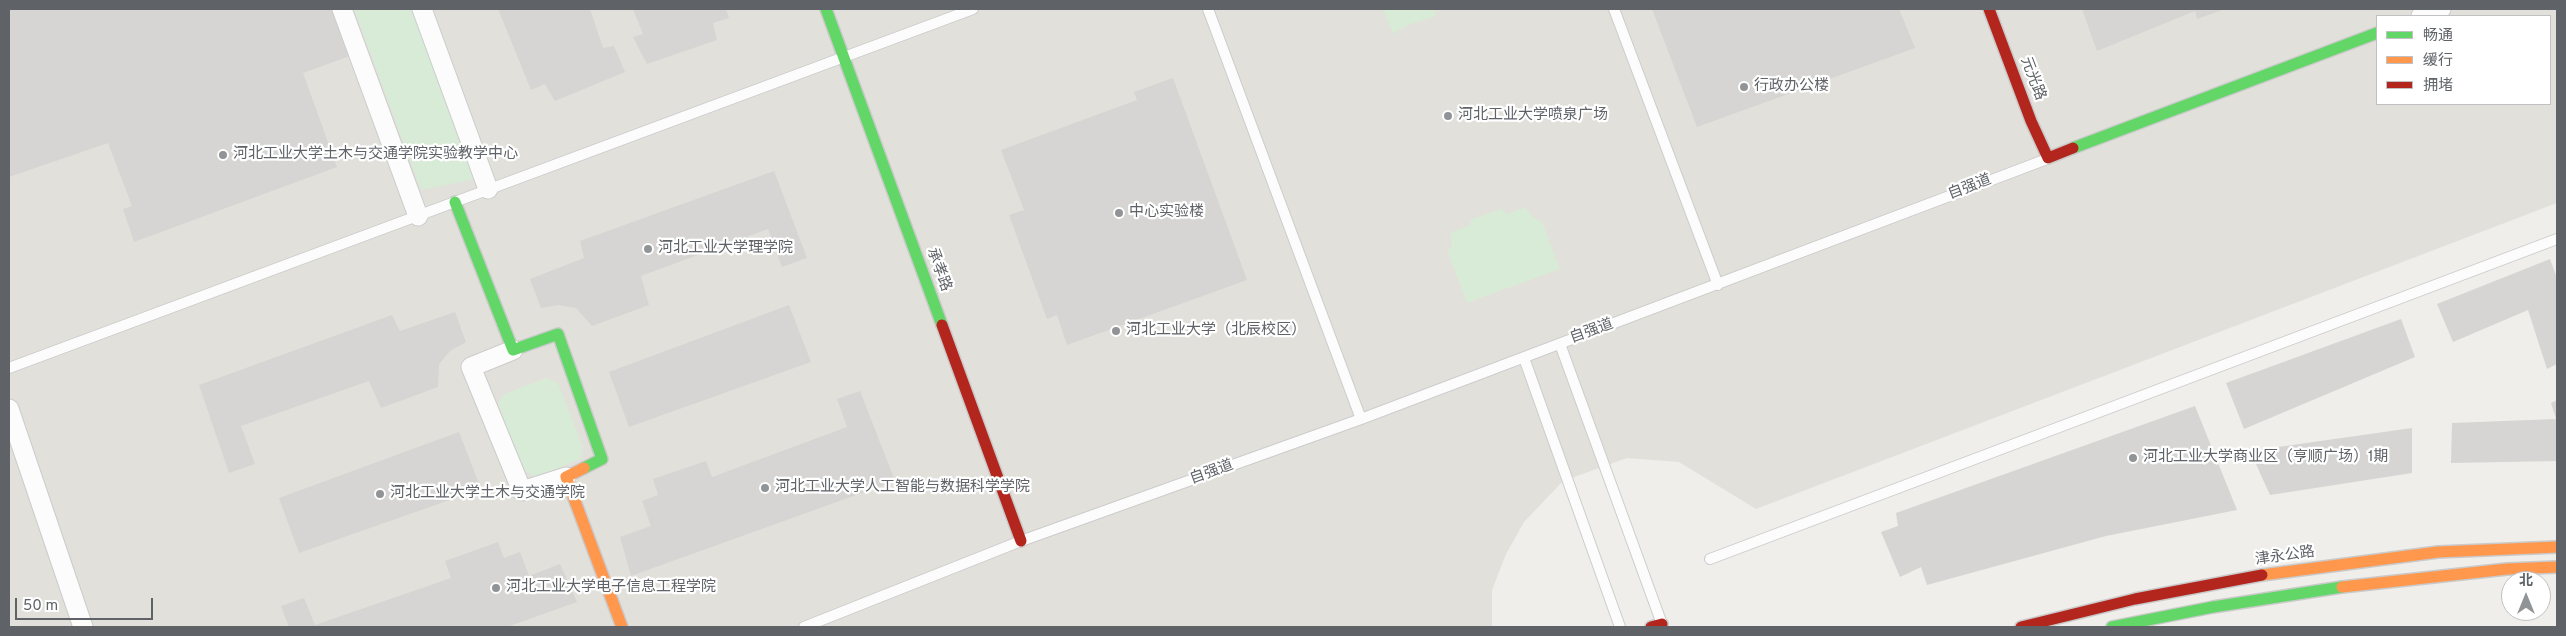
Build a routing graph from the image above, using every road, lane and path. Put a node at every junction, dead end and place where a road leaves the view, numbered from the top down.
1 (342, 9) edge
2 (422, 9) edge
3 (826, 9) edge
4 (973, 9) edge
5 (1208, 9) edge
6 (1614, 9) edge
7 (1989, 9) edge
8 (2441, 9) edge
9 (2424, 15) edge
10 (2376, 33) edge
11 (844, 56) junction
12 (2048, 158) junction
13 (488, 189) junction
14 (455, 202) junction
15 (418, 216) junction
16 (2557, 238) edge
17 (1718, 286) junction
18 (1560, 344) junction
19 (513, 350) junction
20 (1524, 358) junction
21 (9, 368) edge
22 (9, 409) edge
23 (1361, 419) junction
24 (566, 477) junction
25 (1021, 542) junction
26 (2557, 546) edge
27 (1710, 559) dead end
28 (2557, 566) edge
29 (1659, 626) edge
30 (83, 627) edge
31 (622, 627) edge
32 (804, 627) edge
33 (1620, 627) edge
34 (2021, 627) edge
35 (2112, 627) edge

1 - 15 street
2 - 13 street
3 - 11 street, 承孝路
4 - 11 lane
5 - 23 lane
6 - 17 lane
7 - 12 street, 元光路
8 - 9 street
10 - 12 street, 自强道
11 - 13 lane
11 - 25 street, 承孝路
12 - 17 lane, 自强道
13 - 14 lane
14 - 15 lane
14 - 19 street
15 - 21 lane
16 - 27 lane
17 - 18 lane, 自强道
18 - 20 lane, 自强道
18 - 29 lane
19 - 24 street
19 - 24 street
20 - 23 lane, 自强道
20 - 33 lane
22 - 30 street
23 - 25 lane, 自强道
24 - 31 street
25 - 32 lane, 自强道
26 - 34 street, 津永公路
28 - 35 street

